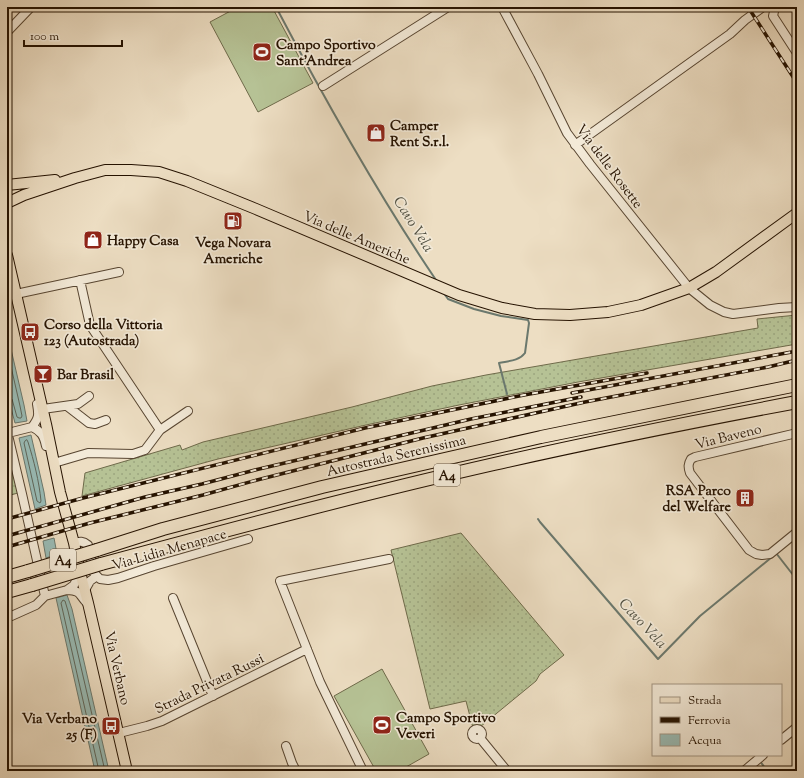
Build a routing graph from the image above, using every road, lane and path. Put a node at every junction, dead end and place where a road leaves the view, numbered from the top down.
1 (31, 7) edge
2 (448, 7) edge
3 (502, 7) edge
4 (763, 7) edge
5 (775, 7) edge
6 (7, 32) edge
7 (797, 53) edge
8 (323, 86) dead end
9 (575, 145) junction
10 (75, 178) junction
11 (7, 185) edge
12 (7, 203) edge
13 (797, 213) edge
14 (7, 255) edge
15 (119, 272) dead end
16 (80, 280) junction
17 (689, 288) junction
18 (16, 294) junction
19 (797, 307) edge
20 (797, 385) edge
21 (38, 388) junction
22 (89, 396) dead end
23 (797, 402) edge
24 (67, 406) junction
25 (797, 406) edge
26 (43, 409) junction
27 (188, 411) dead end
28 (106, 420) dead end
29 (32, 427) junction
30 (160, 430) junction
31 (10, 432) edge
32 (797, 433) edge
33 (54, 460) junction
34 (503, 470) dead end
35 (303, 517) dead end
36 (255, 523) junction
37 (797, 532) edge
38 (248, 539) dead end
39 (74, 543) junction
40 (389, 559) dead end
41 (80, 572) junction
42 (97, 576) junction
43 (7, 577) edge
44 (67, 590) junction
45 (85, 590) junction
46 (7, 592) edge
47 (49, 595) junction
48 (173, 598) dead end
49 (88, 603) junction
50 (7, 618) edge
51 (307, 649) junction
52 (213, 696) junction
53 (797, 727) edge
54 (118, 733) junction
55 (480, 738) dead end
56 (782, 739) edge
57 (286, 746) dead end
58 (760, 758) edge
59 (127, 771) edge
60 (296, 771) edge
61 (363, 771) edge
62 (506, 771) edge
63 (744, 771) edge

1 - 6 street
2 - 8 street
3 - 9 street, Via delle Rosette
4 - 9 street
5 - 7 street
9 - 17 street, Via delle Rosette
10 - 11 main road, Via delle Americhe
10 - 12 main road, Via delle Americhe
10 - 17 main road, Via delle Americhe
13 - 17 main road, Via delle Americhe
14 - 18 main road, Via Verbano
15 - 16 street
16 - 18 street
16 - 30 street
17 - 19 street, Via delle Rosette
18 - 21 main road, Via Verbano
20 - 43 highway, Autostrada Serenissima / A4, bridge
21 - 26 main road, Via Verbano
21 - 29 street
22 - 24 street
23 - 36 highway, A4
24 - 26 street
24 - 28 street
25 - 34 highway
26 - 33 main road, Via Verbano
27 - 30 street
29 - 31 street
29 - 33 street
30 - 33 street
31 - 47 street
32 - 37 street, Via Baveno
33 - 39 main road, Via Verbano
35 - 36 highway
36 - 46 highway, A4, bridge
38 - 42 street, Via Lidia Menapace
39 - 41 main road, Via Verbano
39 - 42 street, Via Lidia Menapace
40 - 51 street
41 - 44 street
41 - 45 main road, Via Verbano
42 - 45 street, Via Lidia Menapace
44 - 47 street
44 - 49 street
45 - 49 main road, Via Verbano
47 - 50 street
48 - 52 street
49 - 54 main road, Via Verbano
51 - 52 street, Strada Privata Russi
51 - 61 street
52 - 54 street, Strada Privata Russi
53 - 56 street
54 - 59 main road, Via Verbano
55 - 62 street
57 - 60 street
58 - 63 street

